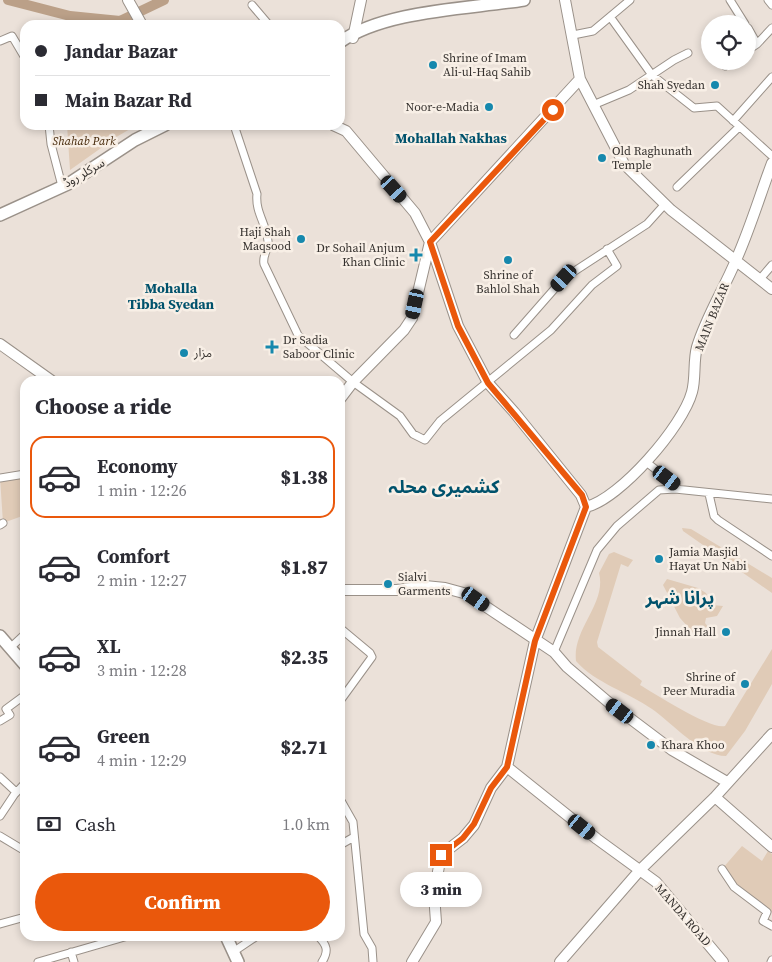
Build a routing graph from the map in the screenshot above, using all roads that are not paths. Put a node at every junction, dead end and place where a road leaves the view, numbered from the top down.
1 (128, 0) edge
2 (361, 0) edge
3 (524, 0) edge
4 (565, 0) edge
5 (630, 0) edge
6 (730, 0) edge
7 (768, 0) edge
8 (512, 1) edge
9 (252, 5) dead end
10 (772, 5) edge
11 (739, 15) edge
12 (611, 18) junction
13 (139, 20) edge
14 (266, 20) edge
15 (772, 28) edge
16 (357, 33) junction
17 (573, 35) junction
18 (345, 39) edge
19 (0, 41) edge
20 (345, 44) edge
21 (757, 44) edge
22 (20, 50) edge
23 (688, 53) dead end
24 (652, 75) junction
25 (772, 77) edge
26 (580, 79) junction
27 (593, 105) junction
28 (733, 121) junction
29 (739, 126) junction
30 (50, 130) edge
31 (143, 130) edge
32 (153, 130) edge
33 (236, 130) edge
34 (344, 130) edge
35 (772, 156) edge
36 (772, 163) edge
37 (61, 183) junction
38 (676, 187) dead end
39 (665, 204) junction
40 (0, 209) edge
41 (0, 215) edge
42 (430, 242) junction
43 (607, 250) junction
44 (737, 260) junction
45 (772, 265) edge
46 (760, 279) junction
47 (772, 289) edge
48 (514, 335) dead end
49 (0, 344) edge
50 (45, 376) edge
51 (353, 382) junction
52 (488, 383) junction
53 (345, 392) edge
54 (646, 462) junction
55 (20, 475) edge
56 (0, 478) edge
57 (675, 489) junction
58 (709, 494) junction
59 (772, 499) edge
60 (586, 507) junction
61 (772, 556) edge
62 (345, 590) edge
63 (345, 633) edge
64 (20, 636) edge
65 (535, 641) junction
66 (3, 642) edge
67 (554, 652) junction
68 (20, 660) edge
69 (345, 694) edge
70 (20, 699) edge
71 (0, 722) edge
72 (772, 734) edge
73 (507, 767) junction
74 (0, 777) edge
75 (727, 782) junction
76 (20, 788) edge
77 (16, 792) junction
78 (715, 797) junction
79 (345, 809) edge
80 (0, 816) edge
81 (0, 836) edge
82 (354, 837) junction
83 (345, 842) edge
84 (772, 847) edge
85 (20, 848) edge
86 (722, 869) dead end
87 (640, 870) junction
88 (20, 918) edge
89 (0, 924) edge
90 (772, 926) edge
91 (109, 941) edge
92 (228, 941) edge
93 (252, 941) edge
94 (323, 941) edge
95 (71, 952) junction
96 (235, 957) edge
97 (38, 962) edge
98 (74, 962) edge
99 (322, 962) edge
100 (373, 962) edge
101 (412, 962) edge
102 (560, 962) edge
103 (723, 962) edge

1 - 13 street
2 - 16 street
3 - 8 main road
4 - 17 street
5 - 12 street
6 - 11 street
7 - 10 street
8 - 16 main road
9 - 14 street
12 - 17 street
12 - 24 street
15 - 21 street
16 - 18 main road
16 - 20 main road
17 - 26 street
19 - 22 street
23 - 24 street
24 - 27 street
24 - 28 street
25 - 28 street
26 - 27 street
26 - 42 street
27 - 39 street
28 - 29 street
29 - 35 street
29 - 38 street
30 - 37 street
31 - 37 main road, سرکلر روڈ
32 - 37 main road, سرکلر روڈ
33 - 51 street
34 - 42 street
36 - 44 street, MAIN BAZAR
37 - 40 main road, سرکلر روڈ
37 - 41 main road, سرکلر روڈ
39 - 43 street
39 - 44 street
42 - 51 street
42 - 52 street
43 - 48 street
43 - 52 street
44 - 46 street
44 - 54 street, MAIN BAZAR
45 - 46 street
46 - 47 street
49 - 50 street
51 - 52 street
51 - 53 street
52 - 60 street
54 - 57 street
54 - 60 street, MAIN BAZAR
55 - 56 street
57 - 58 street
57 - 67 street
58 - 59 street
58 - 61 street
60 - 65 street
62 - 65 street
63 - 69 street
64 - 66 street
65 - 67 street
65 - 73 street
66 - 68 main road
67 - 75 street
70 - 71 street
72 - 75 street
73 - 87 street, MANDA ROAD
73 - 101 street
74 - 77 street
75 - 78 street
76 - 77 street
77 - 80 street
78 - 84 street
78 - 87 street
79 - 82 street
81 - 85 street
82 - 83 street
82 - 100 street
86 - 90 street
87 - 102 street
87 - 103 street, MANDA ROAD
88 - 89 street
91 - 95 street
92 - 96 main road
93 - 96 street
94 - 99 street
95 - 97 street
95 - 98 street

